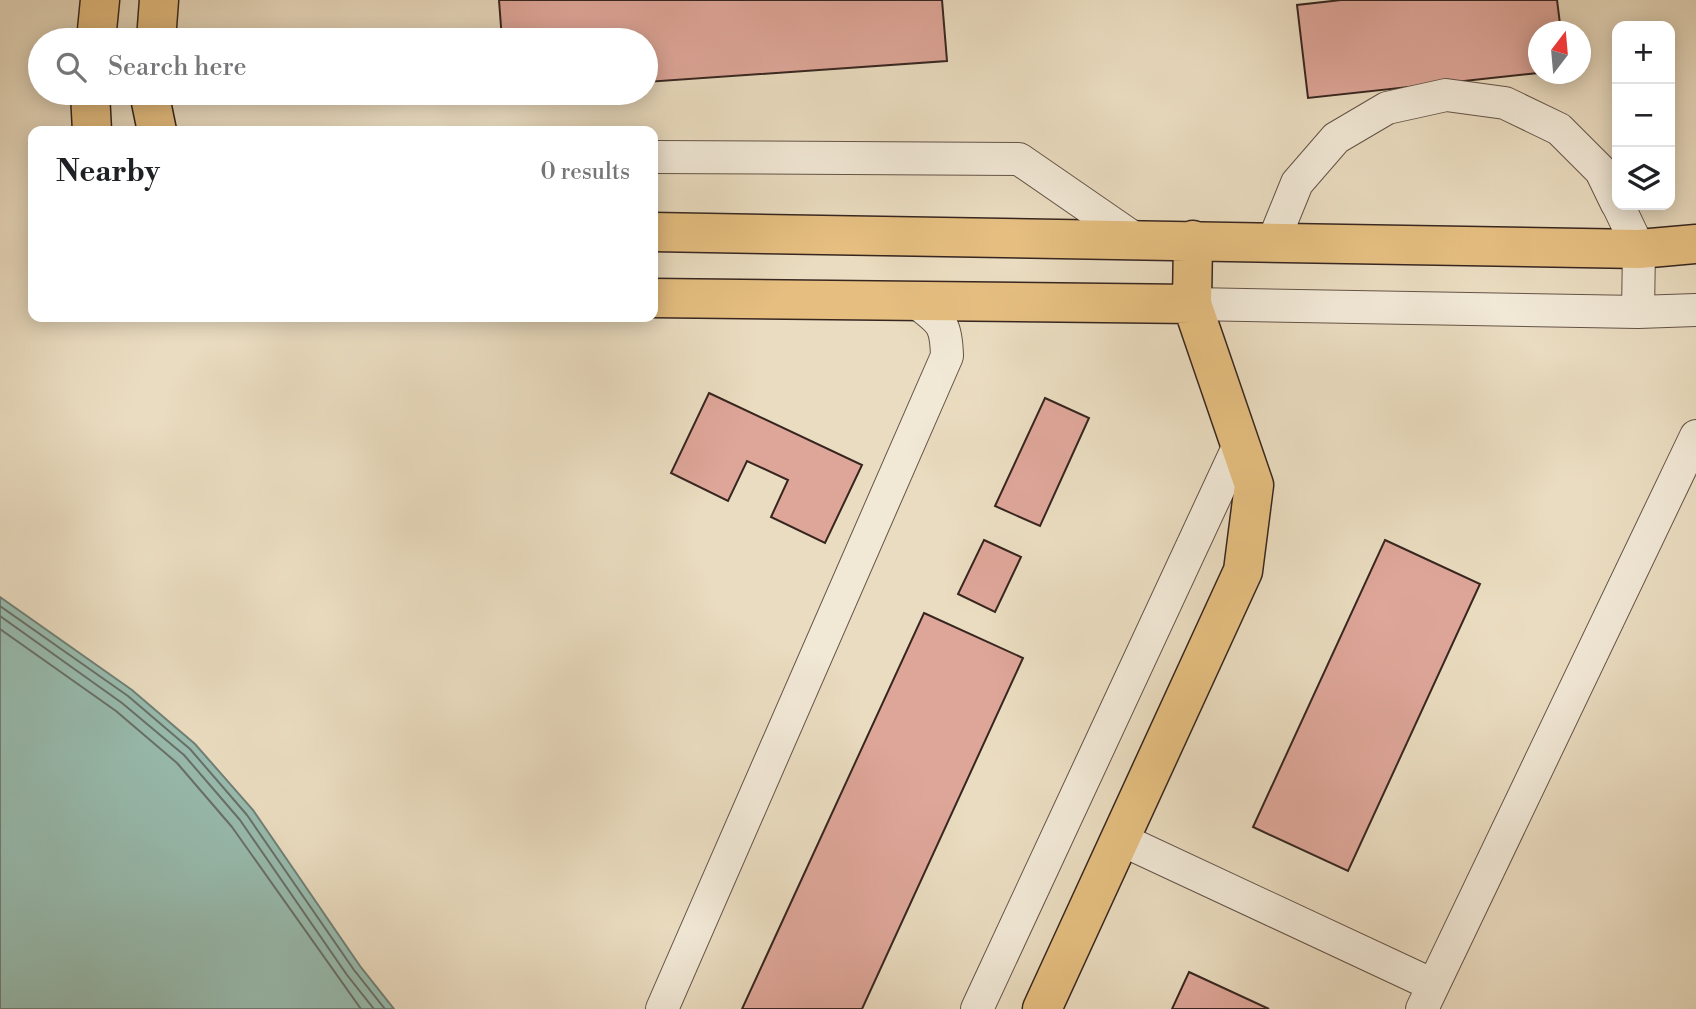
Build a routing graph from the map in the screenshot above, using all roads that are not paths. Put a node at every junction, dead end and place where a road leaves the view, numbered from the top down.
1 (100, 0) edge
2 (159, 0) edge
3 (97, 28) edge
4 (157, 28) edge
5 (91, 105) edge
6 (152, 105) edge
7 (92, 126) edge
8 (156, 126) edge
9 (658, 157) edge
10 (1612, 194) edge
11 (1620, 210) edge
12 (658, 232) edge
13 (1135, 240) junction
14 (1193, 240) junction
15 (1273, 242) junction
16 (1696, 244) edge
17 (1639, 249) junction
18 (658, 298) edge
19 (916, 302) junction
20 (1192, 304) junction
21 (1696, 310) edge
22 (1638, 312) junction
23 (1696, 436) edge
24 (1240, 443) junction
25 (1120, 839) junction
26 (1428, 997) edge
27 (662, 1009) edge
28 (977, 1009) edge
29 (1042, 1009) edge

1 - 3 highway
2 - 4 highway
5 - 7 highway
6 - 8 highway
9 - 13 street
10 - 15 street
11 - 17 street
12 - 13 highway
13 - 14 highway
14 - 15 highway
14 - 20 highway
15 - 17 highway
16 - 17 highway
17 - 22 street
18 - 19 highway
19 - 20 highway
19 - 27 street
20 - 22 street
20 - 24 highway
21 - 22 street
23 - 26 street
24 - 25 highway
24 - 28 street
25 - 26 street
25 - 29 highway

